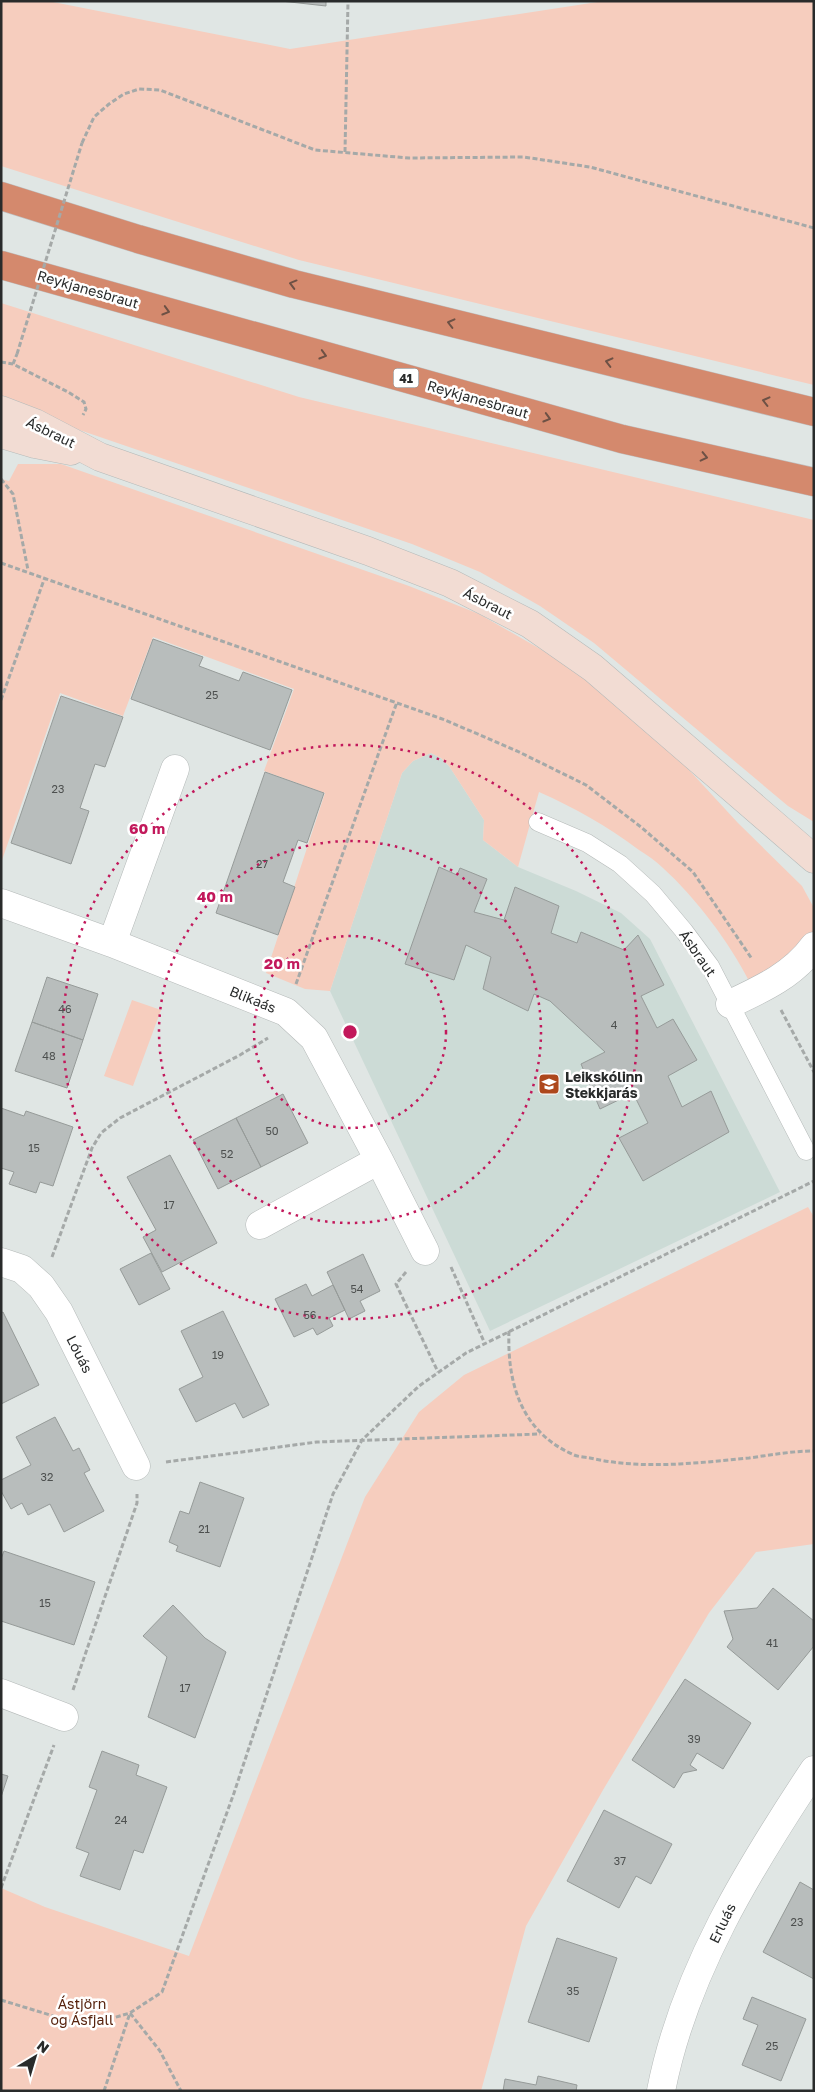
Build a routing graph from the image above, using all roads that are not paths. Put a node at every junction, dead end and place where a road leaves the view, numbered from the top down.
1 (1, 196) edge
2 (1, 265) edge
3 (1, 410) edge
4 (814, 412) edge
5 (1, 434) edge
6 (100, 456) junction
7 (814, 482) edge
8 (175, 769) dead end
9 (538, 822) dead end
10 (814, 859) edge
11 (1, 904) edge
12 (112, 943) junction
13 (814, 946) edge
14 (730, 1004) junction
15 (806, 1151) dead end
16 (379, 1160) junction
17 (260, 1225) dead end
18 (425, 1251) road end
19 (1, 1262) edge
20 (136, 1466) road end
21 (1, 1693) edge
22 (64, 1717) road end
23 (814, 1770) edge
24 (661, 2091) edge

4 -> 1 highway
2 -> 7 highway, Reykjanesbraut / 41
3 - 6 street, Ásbraut
5 - 6 street, Ásbraut
6 - 10 street, Ásbraut
8 - 12 street
9 - 14 lane, Ásbraut
11 - 12 street, Blikaás
12 - 16 street, Blikaás
13 - 14 street
14 - 15 lane, Ásbraut
16 - 17 street
16 - 18 street, Blikaás
19 - 20 street, Lóuás
21 - 22 street
23 - 24 street, Erluás

